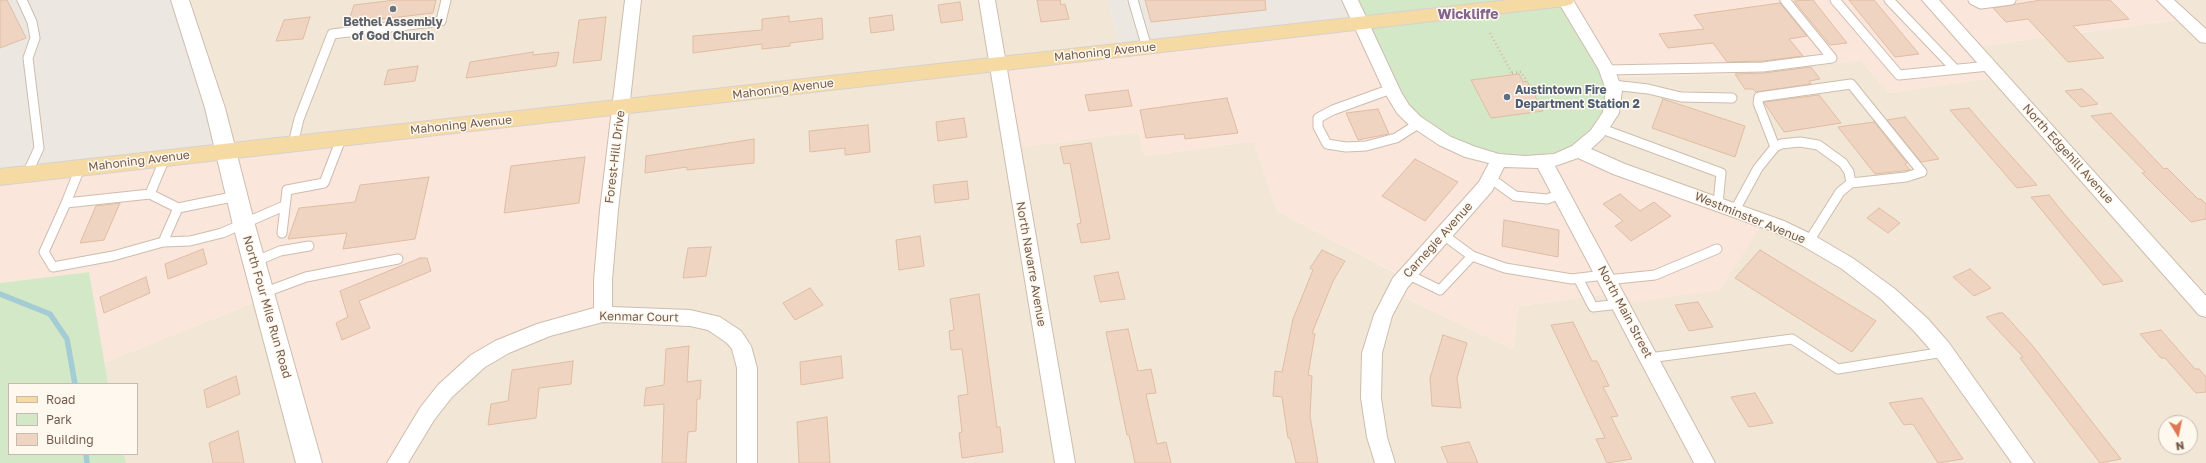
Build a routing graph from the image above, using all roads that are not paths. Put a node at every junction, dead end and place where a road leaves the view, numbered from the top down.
1 (22, 0) edge
2 (180, 0) edge
3 (446, 0) edge
4 (633, 0) edge
5 (987, 0) edge
6 (1133, 0) edge
7 (1350, 0) edge
8 (1565, 0) edge
9 (1785, 0) edge
10 (1835, 0) edge
11 (1889, 0) edge
12 (1930, 0) edge
13 (1973, 0) edge
14 (2011, 0) edge
15 (2165, 0) edge
16 (1361, 24) junction
17 (2206, 38) edge
18 (1147, 48) junction
19 (998, 64) junction
20 (1988, 66) junction
21 (1955, 69) junction
22 (1607, 70) junction
23 (1613, 85) junction
24 (1391, 90) junction
25 (1732, 98) dead end
26 (621, 107) junction
27 (1418, 124) junction
28 (1602, 129) junction
29 (341, 138) junction
30 (293, 144) junction
31 (1775, 147) junction
32 (226, 151) junction
33 (1578, 151) junction
34 (165, 158) junction
35 (1499, 160) junction
36 (1544, 162) junction
37 (80, 168) junction
38 (27, 174) junction
39 (0, 177) edge
40 (1490, 178) junction
41 (1851, 183) junction
42 (150, 194) junction
43 (1561, 194) junction
44 (237, 196) junction
45 (66, 203) junction
46 (284, 206) junction
47 (1726, 207) junction
48 (178, 208) junction
49 (244, 225) junction
50 (282, 233) dead end
51 (1442, 234) junction
52 (1808, 241) junction
53 (164, 242) junction
54 (309, 246) dead end
55 (1717, 249) dead end
56 (1472, 256) junction
57 (398, 259) dead end
58 (254, 262) junction
59 (1407, 274) junction
60 (1606, 277) junction
61 (1578, 278) junction
62 (263, 293) junction
63 (1620, 304) junction
64 (2206, 309) edge
65 (603, 314) junction
66 (1944, 352) junction
67 (1649, 358) junction
68 (309, 463) edge
69 (397, 463) edge
70 (747, 463) edge
71 (1065, 463) edge
72 (1385, 463) edge
73 (1705, 463) edge
74 (2024, 463) edge

1 - 38 lane
2 - 32 street, North Four Mile Run Road
3 - 30 lane
4 - 26 street, Forest-Hill Drive
5 - 19 street, North Navarre Avenue
6 - 18 lane
7 - 16 street
8 - 16 main road, Mahoning Avenue
8 - 22 street
9 - 22 lane
10 - 21 lane
11 - 21 lane
12 - 20 street, North Edgehill Avenue
13 - 14 lane
15 - 17 street
16 - 18 main road, Mahoning Avenue
16 - 24 street
18 - 19 main road, Mahoning Avenue
19 - 26 main road, Mahoning Avenue
19 - 71 street, North Navarre Avenue
20 - 21 lane
20 - 64 street, North Edgehill Avenue
22 - 23 street
23 - 25 lane
23 - 28 street
24 - 27 street
24 - 27 lane
26 - 29 main road, Mahoning Avenue
26 - 65 street, Forest-Hill Drive
27 - 35 street
28 - 33 street
28 - 47 lane
29 - 30 main road, Mahoning Avenue
29 - 46 lane
30 - 32 main road, Mahoning Avenue
31 - 41 lane
31 - 41 lane
31 - 47 lane
32 - 34 main road, Mahoning Avenue
32 - 44 street, North Four Mile Run Road
33 - 36 street
33 - 47 street, Westminster Avenue
34 - 37 main road, Mahoning Avenue
34 - 42 lane
35 - 36 street
35 - 40 street, Carnegie Avenue
36 - 43 street, North Main Street
37 - 38 main road, Mahoning Avenue
37 - 45 lane
38 - 39 main road, Mahoning Avenue
40 - 43 lane
40 - 51 street, Carnegie Avenue
41 - 52 lane
42 - 45 lane
42 - 48 lane
43 - 60 street, North Main Street
44 - 48 lane
44 - 49 street, North Four Mile Run Road
45 - 53 lane
46 - 49 lane
46 - 50 lane
47 - 52 street, Westminster Avenue
48 - 53 lane
49 - 53 lane
49 - 58 street, North Four Mile Run Road
51 - 56 lane
51 - 59 street, Carnegie Avenue
52 - 66 street, Westminster Avenue
54 - 58 lane
55 - 60 lane
56 - 59 lane
56 - 61 lane
57 - 62 lane
58 - 62 street, North Four Mile Run Road
59 - 72 street, Carnegie Avenue
60 - 61 lane
60 - 63 street, North Main Street
61 - 63 lane
62 - 68 street, North Four Mile Run Road
63 - 67 street, North Main Street
65 - 69 street, Kenmar Court
65 - 70 street, Kenmar Court
66 - 67 lane
66 - 74 street, Westminster Avenue
67 - 73 street, North Main Street

